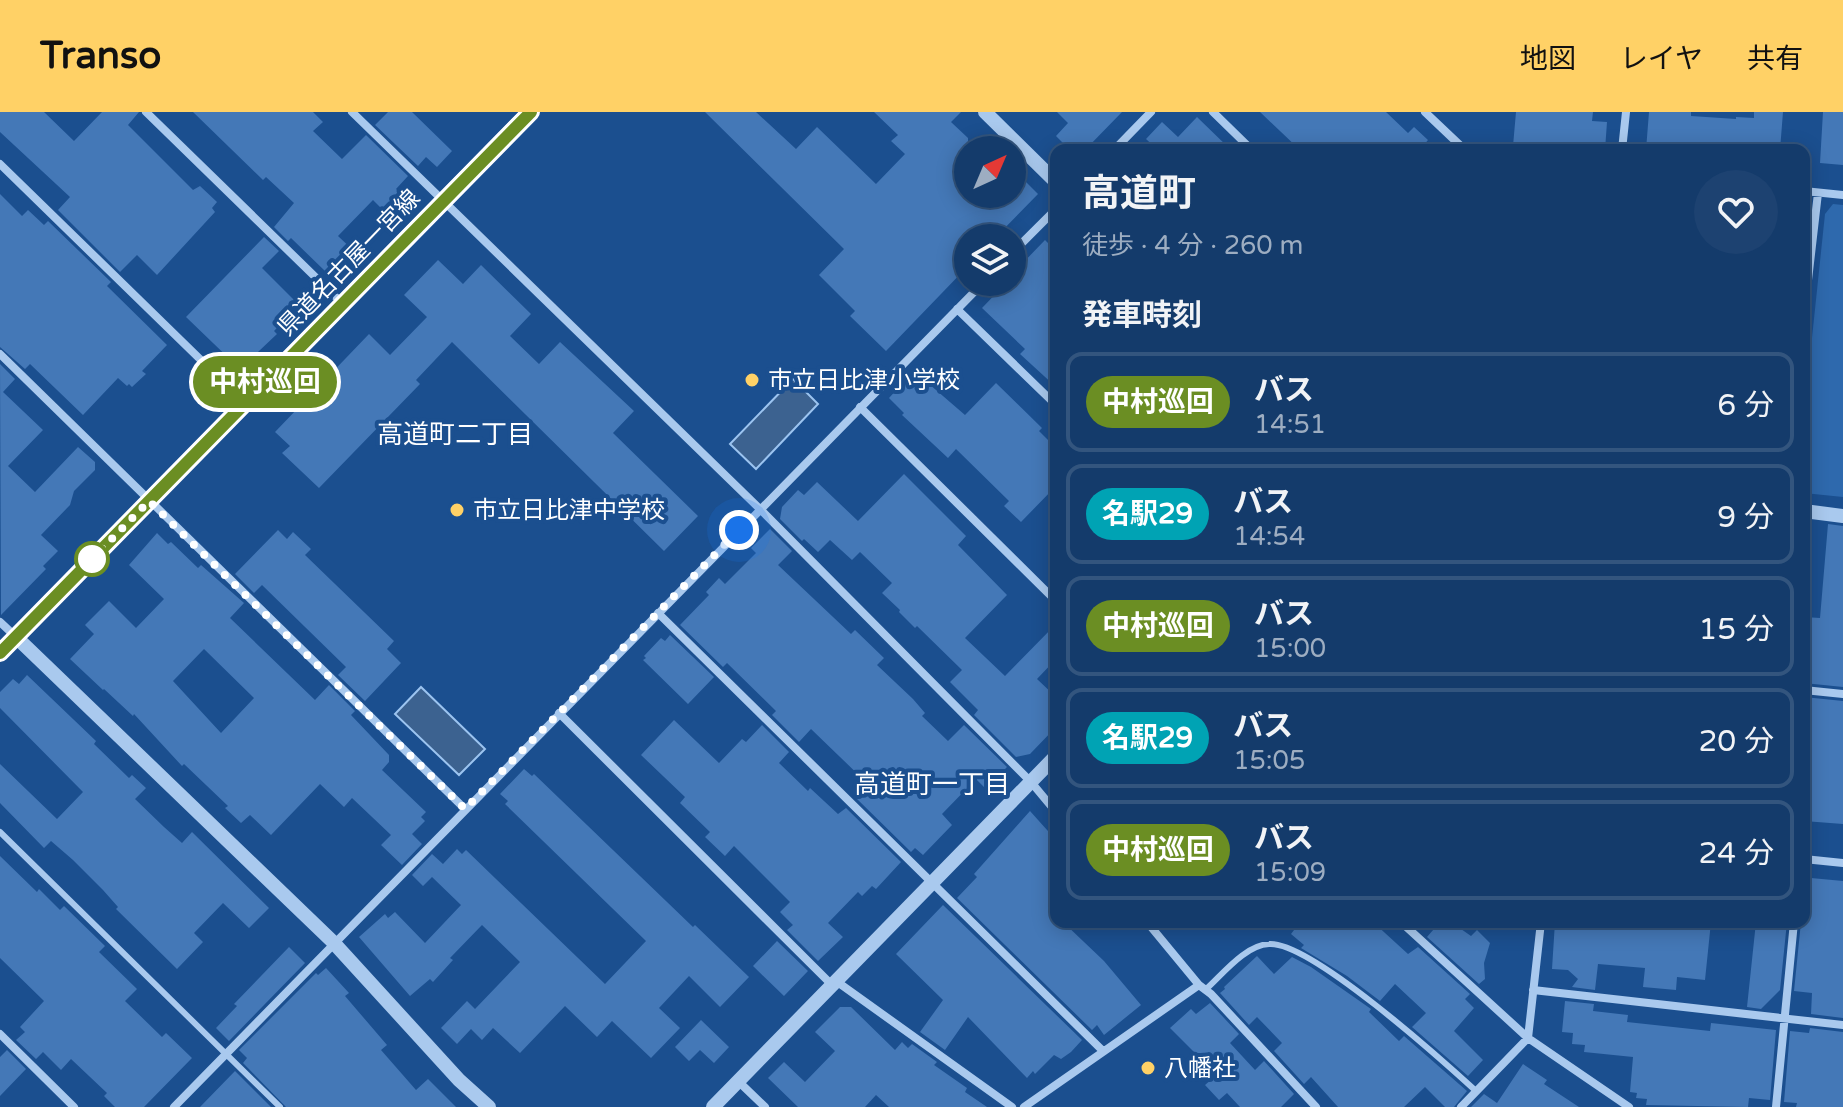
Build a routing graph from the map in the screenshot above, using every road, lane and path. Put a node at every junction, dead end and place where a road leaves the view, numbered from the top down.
1 (146, 112) edge
2 (352, 112) edge
3 (530, 112) edge
4 (985, 112) edge
5 (1151, 112) edge
6 (1213, 112) edge
7 (1425, 112) edge
8 (1626, 112) edge
9 (1120, 144) edge
10 (1246, 144) edge
11 (1459, 144) edge
12 (1623, 144) edge
13 (0, 164) edge
14 (1050, 176) edge
15 (1810, 192) edge
16 (1818, 193) junction
17 (1843, 195) edge
18 (443, 201) junction
19 (1050, 215) edge
20 (1026, 239) edge
21 (1810, 263) edge
22 (970, 296) edge
23 (343, 304) junction
24 (957, 309) junction
25 (0, 354) edge
26 (1050, 399) edge
27 (245, 403) junction
28 (860, 407) junction
29 (149, 501) junction
30 (760, 509) junction
31 (1810, 512) edge
32 (1843, 516) edge
33 (1050, 595) edge
34 (658, 613) junction
35 (0, 622) edge
36 (16, 637) junction
37 (0, 653) edge
38 (1810, 691) edge
39 (1843, 694) edge
40 (559, 713) junction
41 (1050, 762) edge
42 (1031, 782) junction
43 (1050, 805) edge
44 (465, 809) junction
45 (0, 832) edge
46 (1810, 860) edge
47 (1843, 863) edge
48 (932, 883) junction
49 (1152, 928) edge
50 (1408, 928) edge
51 (1540, 928) edge
52 (1793, 928) edge
53 (333, 942) junction
54 (834, 983) junction
55 (1202, 987) junction
56 (1533, 990) junction
57 (1785, 1019) junction
58 (1843, 1025) edge
59 (0, 1034) edge
60 (1528, 1038) junction
61 (1103, 1051) junction
62 (226, 1053) junction
63 (738, 1081) junction
64 (1476, 1091) junction
65 (74, 1107) edge
66 (174, 1107) edge
67 (280, 1107) edge
68 (489, 1107) edge
69 (713, 1107) edge
70 (765, 1107) edge
71 (1012, 1107) edge
72 (1024, 1107) edge
73 (1316, 1107) edge
74 (1461, 1107) edge
75 (1629, 1107) edge
76 (1776, 1107) edge

1 - 23 street
2 - 18 street
3 - 18 main road, 県道名古屋一宮線
4 - 14 street
5 - 9 street
6 - 10 street
7 - 11 street
8 - 12 street
13 - 27 street
15 - 16 street
16 - 17 street
16 - 21 street
18 - 23 main road, 県道名古屋一宮線
18 - 30 street
19 - 20 street
22 - 24 street
23 - 27 main road, 県道名古屋一宮線
24 - 26 street
24 - 28 street
25 - 29 street
27 - 29 main road, 県道名古屋一宮線
28 - 30 street
28 - 33 street
29 - 36 main road, 県道名古屋一宮線
29 - 44 street
30 - 34 street
30 - 42 street
31 - 32 street
34 - 40 street
34 - 48 street
35 - 36 street
36 - 37 main road, 県道名古屋一宮線
36 - 53 street
38 - 39 street
40 - 44 street
40 - 54 street
41 - 42 street
42 - 43 street
42 - 48 street
44 - 53 street
45 - 62 lane
46 - 47 street
48 - 54 street
48 - 61 street
49 - 55 street
50 - 60 street
51 - 56 street
52 - 57 street
53 - 62 street
53 - 68 street
54 - 63 street
54 - 71 street
55 - 61 street
55 - 64 lane
55 - 73 street
56 - 57 street
56 - 60 street
57 - 58 street
57 - 76 street
59 - 65 street
60 - 64 street
60 - 75 street
61 - 72 street
62 - 66 street
62 - 67 lane
63 - 69 street
63 - 70 street
64 - 74 street

